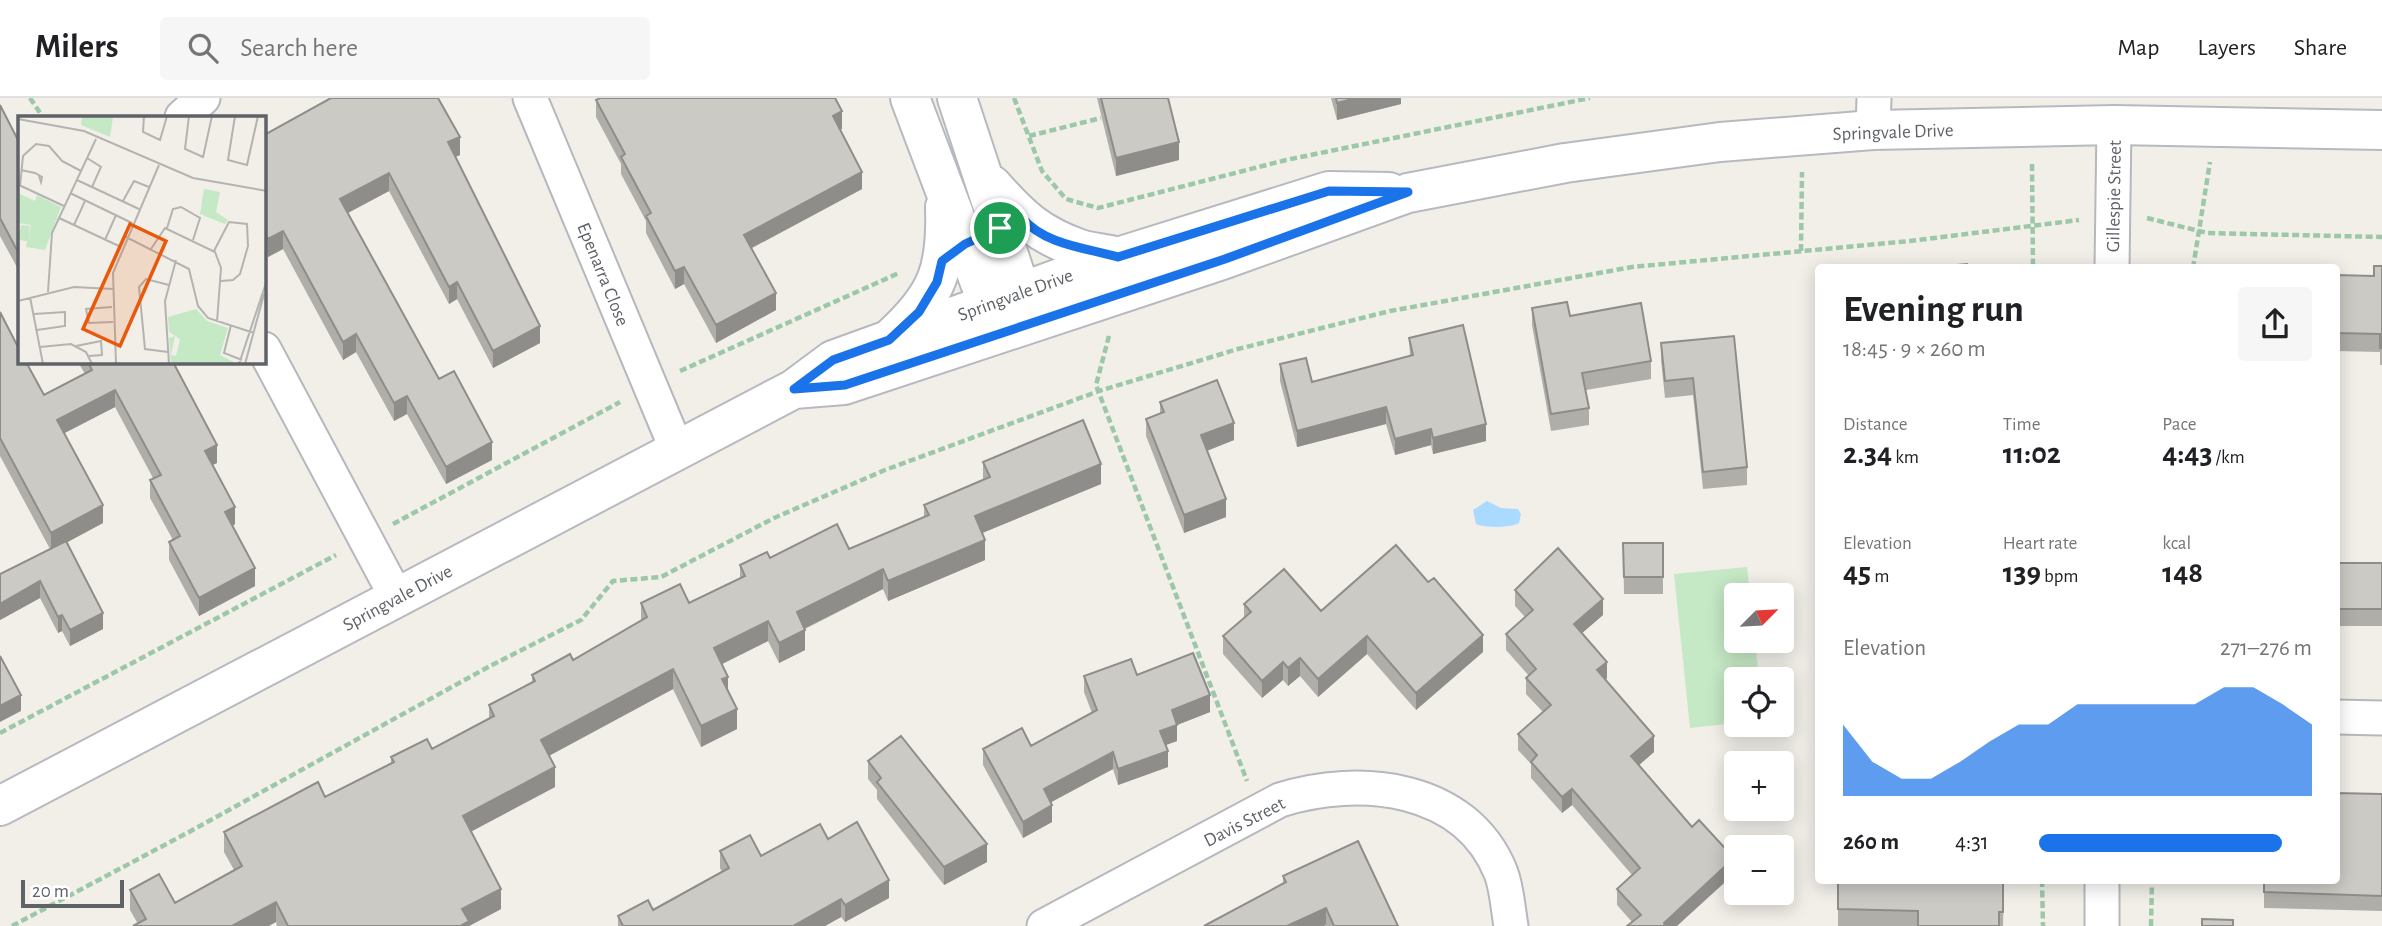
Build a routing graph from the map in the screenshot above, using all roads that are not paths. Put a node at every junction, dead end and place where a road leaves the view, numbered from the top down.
1 (203, 98) edge
2 (530, 98) edge
3 (910, 98) edge
4 (957, 98) edge
5 (1874, 114) edge
6 (183, 116) edge
7 (2114, 125) junction
8 (2382, 130) edge
9 (982, 173) junction
10 (945, 188) junction
11 (1408, 192) junction
12 (1118, 257) junction
13 (2112, 264) edge
14 (1009, 307) junction
15 (889, 340) junction
16 (266, 353) edge
17 (794, 389) junction
18 (677, 450) junction
19 (397, 598) junction
20 (2340, 717) edge
21 (2382, 718) edge
22 (0, 806) edge
23 (2102, 884) edge
24 (1044, 926) edge
25 (1511, 926) edge
26 (2102, 926) edge

1 - 6 street
2 - 18 street, Epenarra Close
3 - 10 main road
4 - 9 main road
5 - 7 main road, Springvale Drive
5 - 11 main road, Springvale Drive
7 - 8 main road, Springvale Drive
7 - 13 street, Gillespie Street
9 - 12 main road
9 - 14 main road
10 - 14 main road
10 - 15 main road
11 - 12 main road, Springvale Drive
11 - 14 main road, Springvale Drive
12 - 14 main road, Springvale Drive
14 - 15 main road, Springvale Drive
14 - 17 main road, Springvale Drive
15 - 17 main road, Springvale Drive
16 - 19 street
17 - 18 main road, Springvale Drive
18 - 19 main road, Springvale Drive
19 - 22 main road, Springvale Drive
20 - 21 street
23 - 26 street
24 - 25 street, Davis Street

